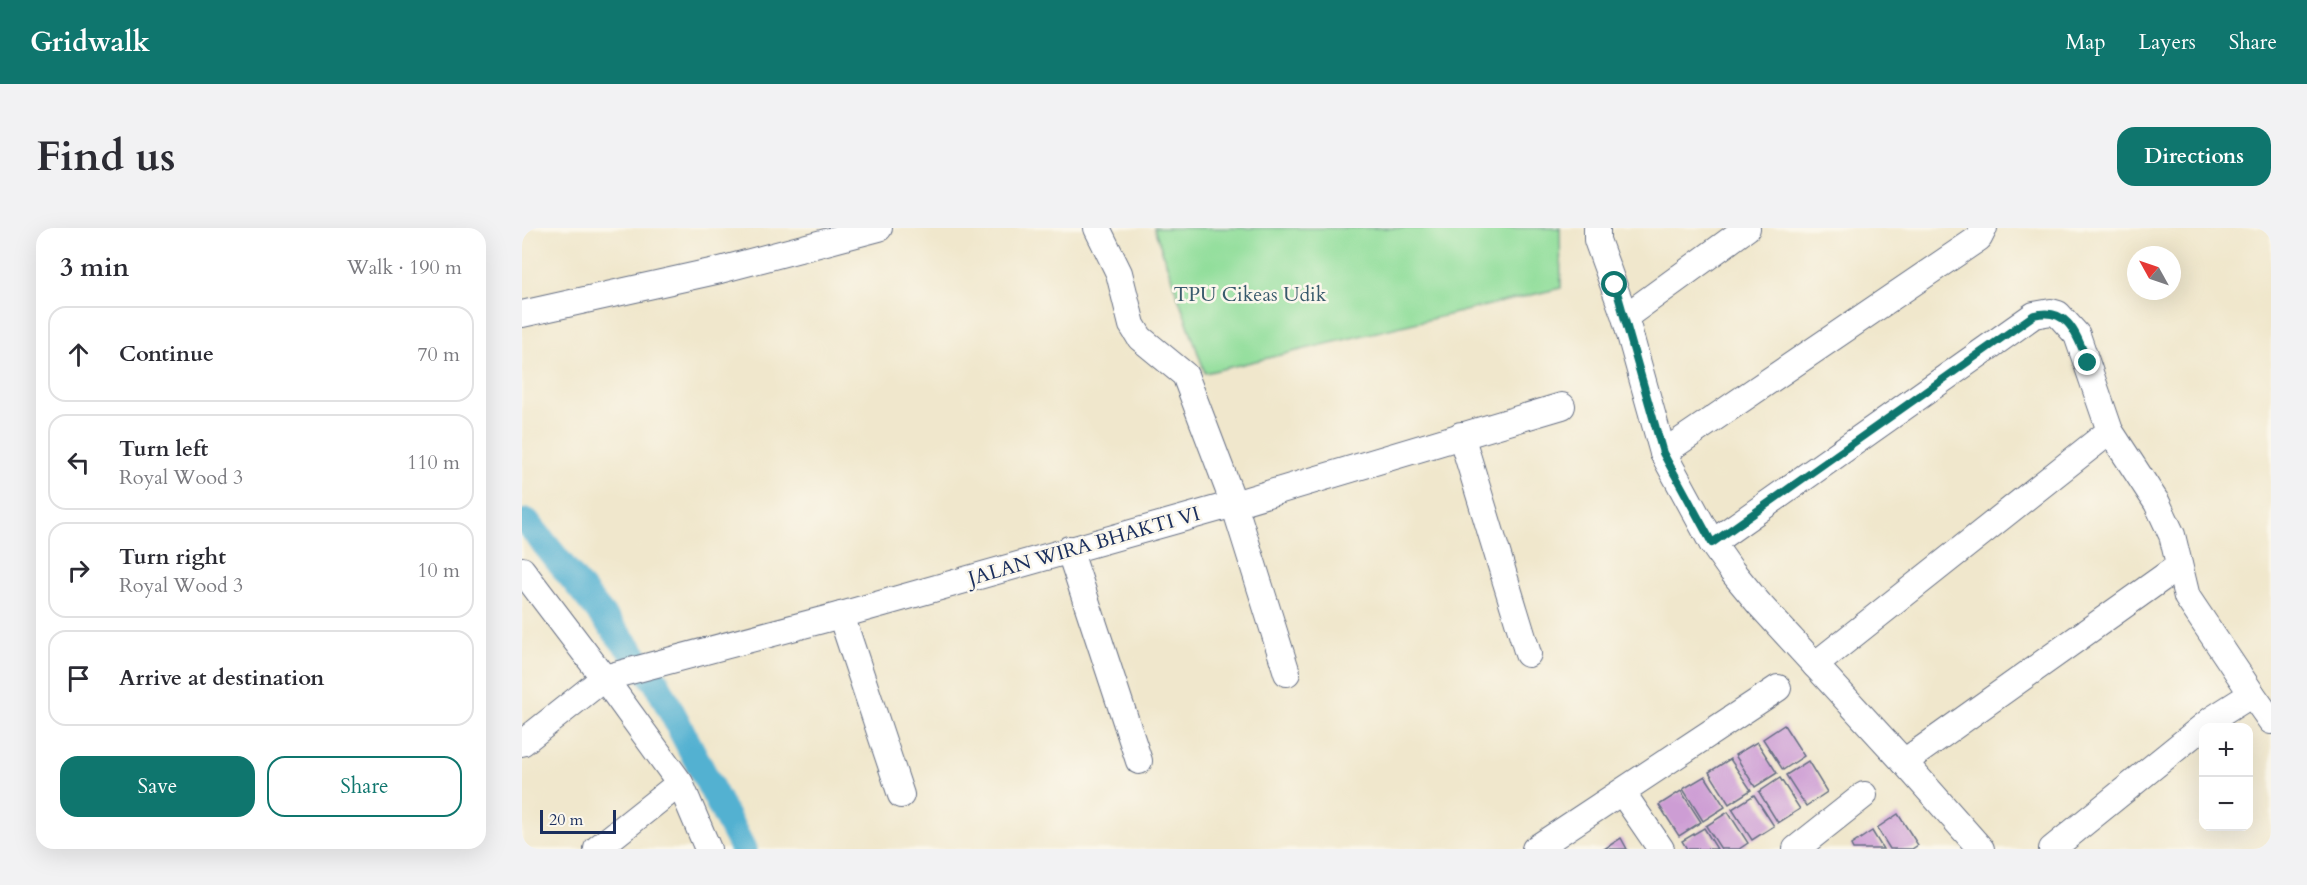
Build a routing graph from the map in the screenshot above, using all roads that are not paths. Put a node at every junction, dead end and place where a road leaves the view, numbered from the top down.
1 (879, 228) edge
2 (1096, 228) edge
3 (1597, 228) edge
4 (1747, 228) edge
5 (1984, 228) edge
6 (522, 314) edge
7 (1625, 317) junction
8 (1562, 406) dead end
9 (2110, 431) junction
10 (1461, 435) junction
11 (1663, 453) junction
12 (1234, 504) junction
13 (1712, 543) junction
14 (1070, 549) junction
15 (2179, 566) junction
16 (522, 570) edge
17 (841, 615) junction
18 (1528, 654) dead end
19 (1815, 665) junction
20 (1287, 673) dead end
21 (604, 678) junction
22 (1778, 688) dead end
23 (2252, 694) junction
24 (2271, 721) edge
25 (522, 743) edge
26 (1139, 760) dead end
27 (1904, 762) junction
28 (680, 783) junction
29 (1622, 792) junction
30 (901, 795) dead end
31 (1864, 795) dead end
32 (597, 849) edge
33 (708, 849) edge
34 (1535, 849) edge
35 (1660, 849) edge
36 (1796, 849) edge
37 (1981, 849) edge
38 (2052, 849) edge

1 - 6 street
2 - 12 street
3 - 7 street
4 - 7 street
5 - 11 street
7 - 11 street
8 - 10 street, JALAN WIRA BHAKTI VI
9 - 13 street
9 - 15 street
9 - 19 street
10 - 12 street, JALAN WIRA BHAKTI VI
10 - 18 street
11 - 13 street
12 - 14 street, JALAN WIRA BHAKTI VI
12 - 20 street
13 - 19 street
14 - 17 street, JALAN WIRA BHAKTI VI
14 - 26 street
15 - 23 street
15 - 27 street
16 - 21 street
17 - 21 street, JALAN WIRA BHAKTI VI
17 - 30 street
19 - 27 street
21 - 25 street
21 - 28 street
22 - 29 street
23 - 24 street
23 - 38 street
27 - 37 street
28 - 32 street
28 - 33 street
29 - 34 street
29 - 35 street
31 - 36 street

